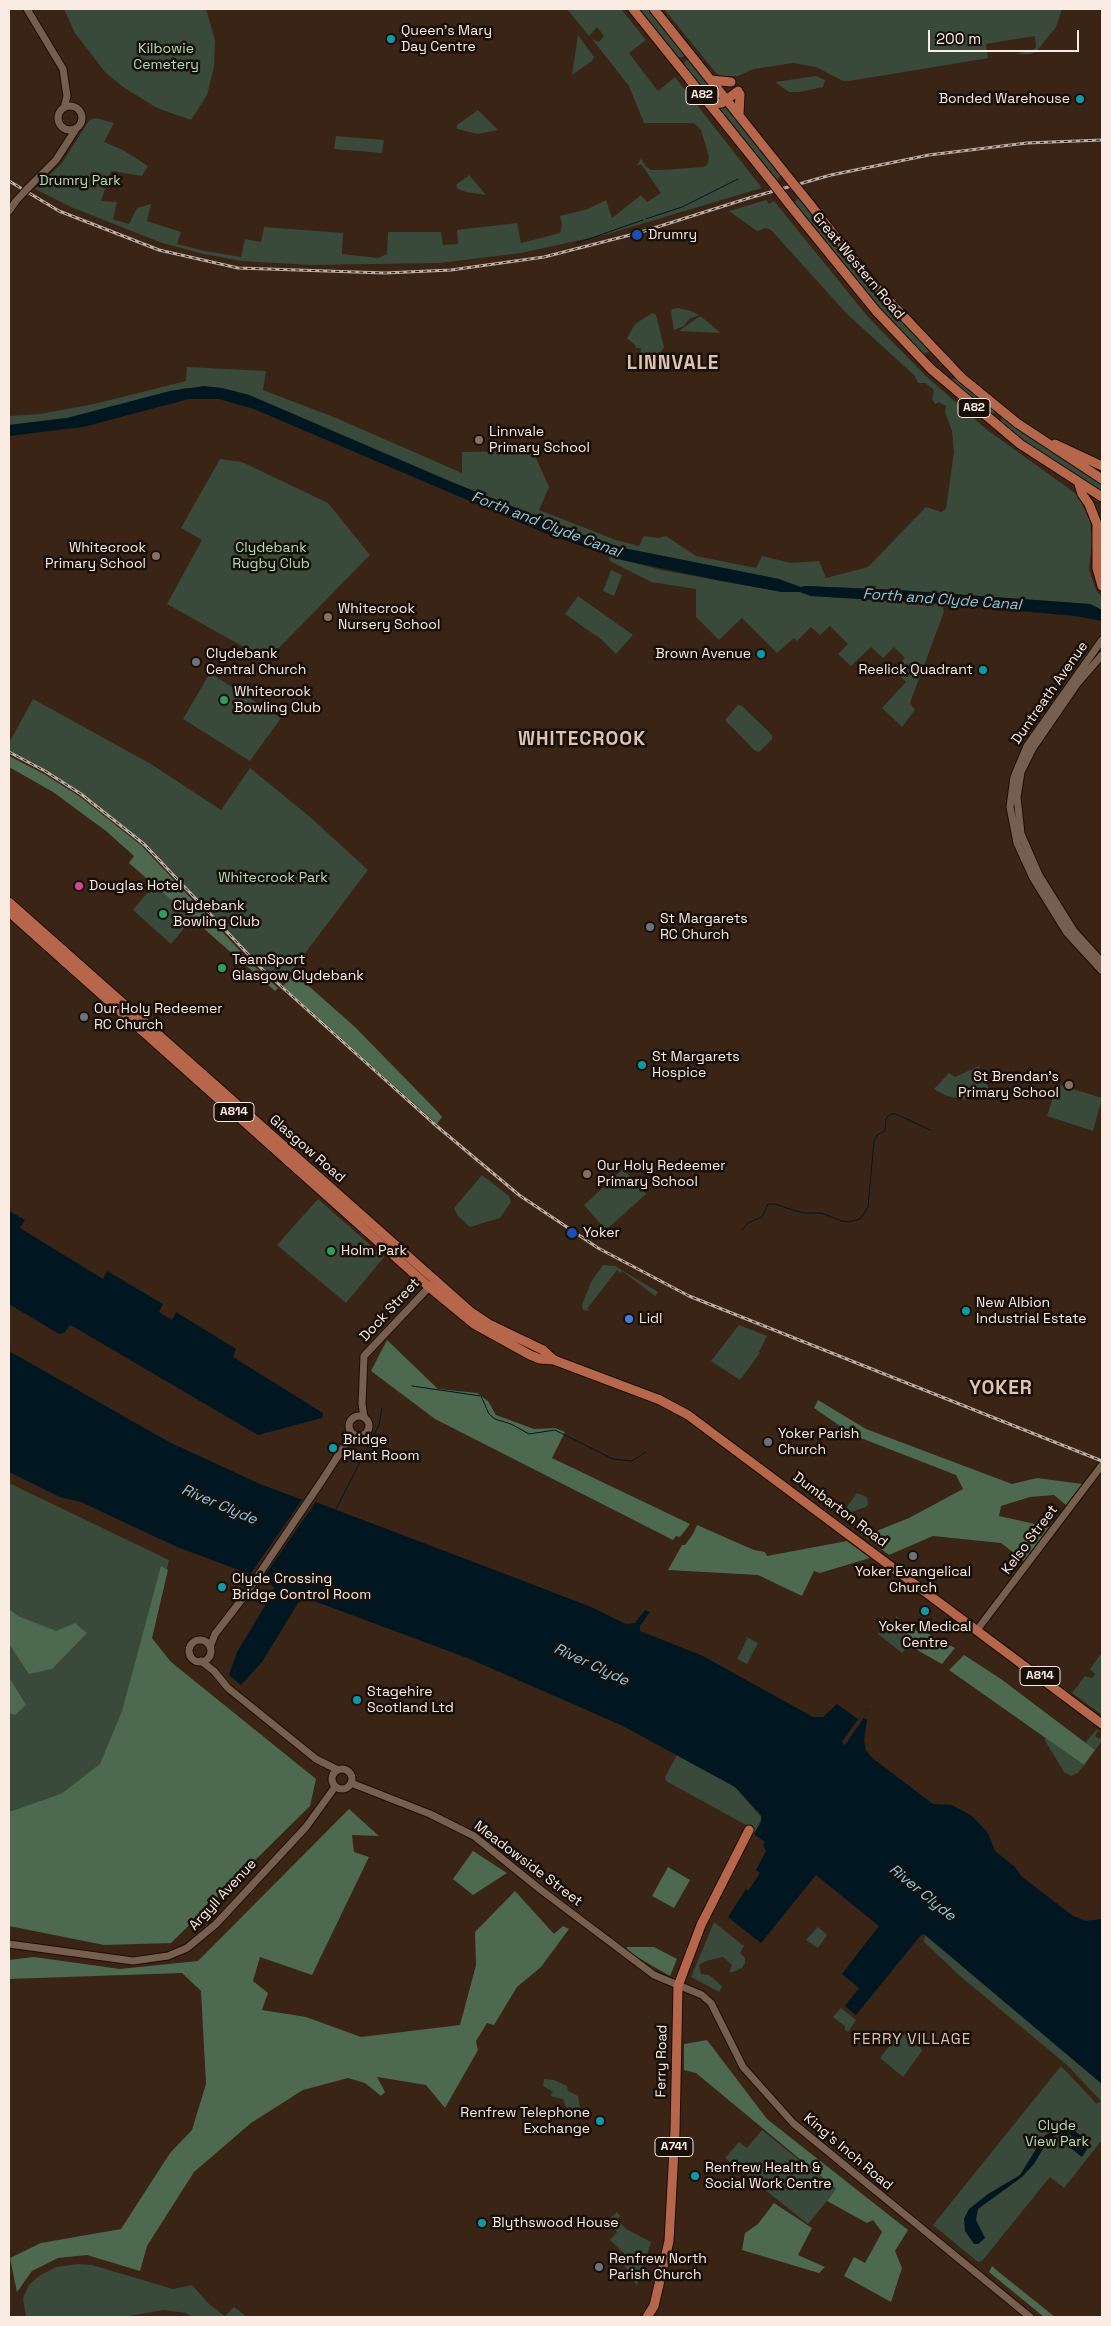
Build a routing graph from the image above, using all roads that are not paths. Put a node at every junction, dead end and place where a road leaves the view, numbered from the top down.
1 (27, 9) edge
2 (633, 9) edge
3 (654, 9) edge
4 (690, 54) junction
5 (677, 64) junction
6 (711, 80) junction
7 (731, 82) dead end
8 (67, 96) junction
9 (727, 100) junction
10 (709, 104) junction
11 (74, 107) junction
12 (64, 108) junction
13 (739, 115) junction
14 (65, 129) junction
15 (76, 129) junction
16 (68, 141) junction
17 (9, 211) edge
18 (1037, 437) junction
19 (1102, 466) edge
20 (1102, 479) edge
21 (1079, 484) junction
22 (1102, 497) edge
23 (1102, 550) edge
24 (1097, 561) junction
25 (1102, 586) edge
26 (1102, 640) edge
27 (1102, 655) edge
28 (9, 902) edge
29 (9, 912) edge
30 (1102, 962) edge
31 (1102, 971) edge
32 (200, 1077) junction
33 (432, 1284) junction
34 (540, 1359) joint
35 (554, 1360) junction
36 (362, 1404) junction
37 (356, 1417) junction
38 (364, 1417) junction
39 (353, 1434) junction
40 (1102, 1465) edge
41 (977, 1630) junction
42 (215, 1634) junction
43 (204, 1641) junction
44 (210, 1647) junction
45 (210, 1656) junction
46 (201, 1661) junction
47 (214, 1671) junction
48 (1102, 1724) edge
49 (323, 1765) junction
50 (338, 1770) junction
51 (332, 1777) junction
52 (351, 1783) junction
53 (335, 1787) junction
54 (749, 1830) dead end
55 (9, 1944) edge
56 (678, 1986) junction
57 (647, 2317) edge
58 (1030, 2317) edge

1 - 8 street
2 - 5 main road, Great Western Road / A82
3 - 4 main road, Great Western Road / A82
4 - 5 main road
4 - 6 main road, Great Western Road / A82
5 - 10 main road, Great Western Road / A82
6 - 7 main road
6 - 9 main road, Great Western Road / A82
8 - 11 street
8 - 12 street
9 - 10 main road
9 - 13 main road, Great Western Road / A82
9 - 13 main road
10 - 21 main road, Great Western Road / A82, bridge
11 - 12 street
11 - 15 street
12 - 14 street
13 - 18 main road, Great Western Road / A82, bridge
14 - 15 street
14 - 16 street
15 - 16 street
16 - 17 street, bridge
18 - 19 main road
18 - 20 main road, Great Western Road / A82
21 - 22 main road, Great Western Road / A82
21 - 24 main road
23 - 24 main road
24 - 25 main road
26 - 31 street, Duntreath Avenue
27 - 30 street, Duntreath Avenue
28 - 32 main road, Glasgow Road / A814
29 - 32 main road, Glasgow Road / A814
32 - 33 main road, Glasgow Road / A814
33 - 34 main road, Glasgow Road / A814
33 - 35 main road, Glasgow Road / A814
33 - 36 street, Dock Street
34 - 35 main road, Dumbarton Road / A814
35 - 41 main road, Dumbarton Road / A814
36 - 37 street
36 - 38 street
37 - 38 street
37 - 39 street
38 - 39 street
39 - 42 street
40 - 41 street, Kelso Street
41 - 48 main road, Dumbarton Road / A814
42 - 43 street
42 - 44 street
43 - 44 street
43 - 46 street
44 - 45 street
45 - 46 street
45 - 47 street
46 - 47 street
47 - 49 street
49 - 50 street
49 - 51 street
50 - 51 street
50 - 52 street
51 - 53 street
52 - 53 street
52 - 56 street, Meadowside Street
53 - 55 street, Argyll Avenue
54 - 56 main road, Ferry Road / A741
56 - 57 main road, Ferry Road / A741
56 - 58 street, King's Inch Road

